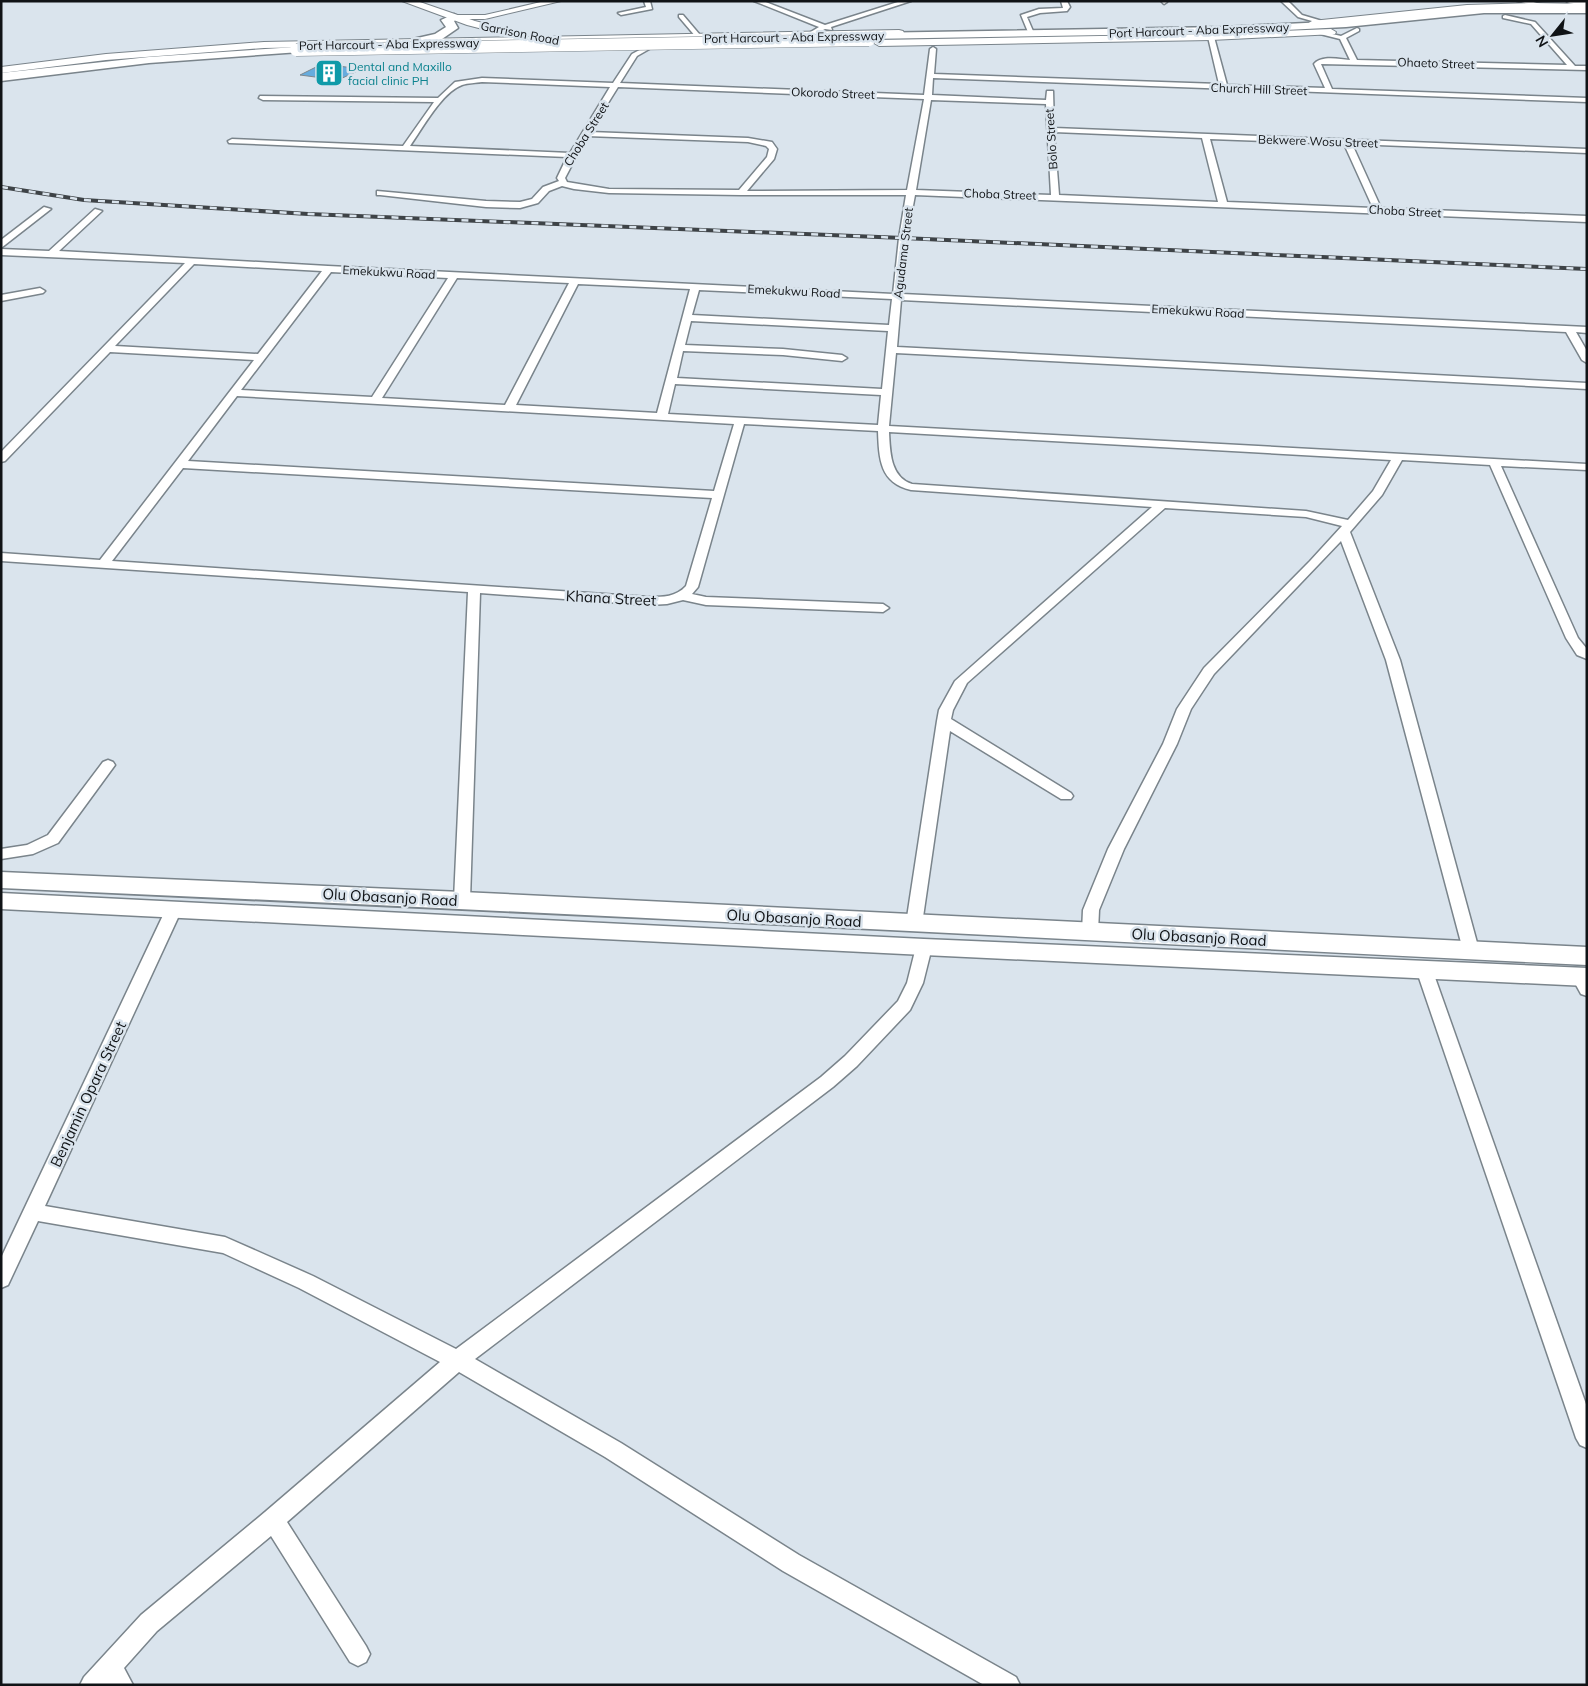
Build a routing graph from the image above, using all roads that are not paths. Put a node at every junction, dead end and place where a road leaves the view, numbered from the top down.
1 (557, 1) edge
2 (570, 1) edge
3 (647, 1) edge
4 (757, 1) edge
5 (908, 1) edge
6 (1064, 1) edge
7 (1284, 1) edge
8 (402, 2) edge
9 (423, 3) edge
10 (1570, 3) edge
11 (1511, 6) edge
12 (1587, 10) edge
13 (1545, 11) junction
14 (621, 13) dead end
15 (681, 16) dead end
16 (1437, 16) junction
17 (1388, 17) joint
18 (450, 18) junction
19 (496, 19) junction
20 (1300, 20) junction
21 (466, 21) junction
22 (1533, 23) junction
23 (1407, 26) joint
24 (484, 27) junction
25 (825, 27) junction
26 (1324, 27) junction
27 (1356, 28) junction
28 (1030, 31) junction
29 (842, 33) junction
30 (811, 34) junction
31 (698, 36) junction
32 (1211, 37) junction
33 (868, 38) junction
34 (1343, 38) junction
35 (417, 41) junction
36 (919, 42) junction
37 (943, 42) junction
38 (557, 43) junction
39 (469, 45) junction
40 (620, 47) junction
41 (649, 47) junction
42 (932, 49) junction
43 (634, 55) junction
44 (1354, 60) junction
45 (1572, 67) junction
46 (1587, 68) edge
47 (1, 75) edge
48 (930, 76) junction
49 (1051, 81) junction
50 (617, 84) junction
51 (1224, 88) junction
52 (1330, 91) junction
53 (928, 96) junction
54 (263, 98) dead end
55 (440, 100) junction
56 (1587, 100) edge
57 (1049, 102) junction
58 (1050, 130) junction
59 (585, 134) junction
60 (1205, 136) junction
61 (232, 141) dead end
62 (1347, 142) junction
63 (405, 148) junction
64 (1587, 151) edge
65 (572, 155) junction
66 (562, 183) junction
67 (912, 192) junction
68 (380, 193) dead end
69 (741, 193) junction
70 (1055, 196) junction
71 (1223, 203) junction
72 (47, 209) dead end
73 (1378, 210) junction
74 (98, 211) dead end
75 (1587, 219) edge
76 (1, 245) edge
77 (1, 252) edge
78 (52, 253) junction
79 (191, 262) junction
80 (328, 270) junction
81 (454, 275) junction
82 (575, 281) junction
83 (695, 286) junction
84 (40, 291) dead end
85 (898, 296) junction
86 (1, 298) edge
87 (687, 318) junction
88 (894, 328) junction
89 (1569, 329) junction
90 (1587, 330) edge
91 (680, 348) junction
92 (107, 349) junction
93 (892, 350) junction
94 (261, 357) junction
95 (842, 358) dead end
96 (1587, 360) edge
97 (671, 381) junction
98 (1587, 386) edge
99 (233, 392) junction
100 (887, 392) junction
101 (376, 400) junction
102 (509, 408) junction
103 (662, 416) junction
104 (740, 421) junction
105 (883, 428) junction
106 (1398, 456) junction
107 (1, 459) edge
108 (1494, 462) junction
109 (179, 464) junction
110 (1587, 467) edge
111 (718, 495) junction
112 (1162, 504) junction
113 (1347, 528) junction
114 (1, 557) edge
115 (103, 565) junction
116 (474, 590) junction
117 (682, 596) junction
118 (882, 608) dead end
119 (1587, 655) edge
120 (944, 721) junction
121 (108, 764) dead end
122 (1066, 796) dead end
123 (1, 854) edge
124 (1, 880) edge
125 (462, 900) junction
126 (1, 901) edge
127 (174, 908) junction
128 (914, 924) junction
129 (1090, 932) junction
130 (924, 947) junction
131 (1471, 950) junction
132 (1424, 969) junction
133 (1585, 975) edge
134 (33, 1212) junction
135 (1, 1279) edge
136 (457, 1360) junction
137 (1587, 1438) edge
138 (273, 1520) junction
139 (358, 1654) dead end
140 (115, 1675) edge
141 (92, 1685) edge
142 (1008, 1685) edge

1 - 18 street
2 - 19 street
3 - 14 street
4 - 25 street
5 - 25 street
6 - 28 street
7 - 20 street
8 - 9 main road, Garrison Road
8 - 18 main road, Garrison Road
9 - 18 main road, Garrison Road
10 - 12 main road
10 - 13 main road
11 - 13 main road
11 - 13 street
11 - 17 main road
11 - 22 street
11 - 23 main road
12 - 13 main road
12 - 16 highway, Port Harcourt - Aba Expressway
13 - 22 street
15 - 31 street
16 - 26 highway, Port Harcourt - Aba Expressway
16 - 27 highway, Port Harcourt - Aba Expressway
17 - 26 highway
18 - 21 main road, Garrison Road
18 - 35 highway
18 - 39 main road, Garrison Road
19 - 21 street
19 - 24 street
20 - 26 main road
20 - 28 main road
21 - 24 main road, Garrison Road
22 - 45 street
23 - 27 highway
24 - 38 main road, Garrison Road
25 - 29 street
25 - 30 street
26 - 27 main road
26 - 32 main road
26 - 33 highway, Port Harcourt - Aba Expressway
26 - 34 street
27 - 33 highway, Port Harcourt - Aba Expressway
27 - 34 street
28 - 29 main road
29 - 30 main road
30 - 31 main road
31 - 38 main road
32 - 37 main road
32 - 51 street
33 - 47 highway, Port Harcourt - Aba Expressway, bridge
34 - 44 street
35 - 39 main road
35 - 47 main road
36 - 37 main road
36 - 41 main road
36 - 42 street
37 - 42 street
38 - 39 main road
38 - 40 main road
39 - 47 main road
40 - 41 main road
40 - 43 street
41 - 43 street
42 - 48 street, Agudama Street
43 - 50 street, Choba Street
44 - 45 street, Ohaeto Street
44 - 52 street, Ohaeto Street
45 - 46 street, Ohaeto Street
48 - 49 street, Church Hill Street
48 - 53 street, Agudama Street
49 - 51 street, Church Hill Street
49 - 57 street, Bolo Street
50 - 53 street, Okorodo Street
50 - 55 street, Okorodo Street
50 - 59 street, Choba Street
51 - 52 street, Church Hill Street
52 - 56 street, Church Hill Street
53 - 57 street, Okorodo Street
53 - 67 street, Agudama Street
54 - 55 street
55 - 63 street, Okorodo Street
57 - 58 street, Bolo Street
58 - 60 street, Bekwere Wosu Street
58 - 70 street, Bolo Street
59 - 65 street, Choba Street
59 - 69 street
60 - 62 street, Bekwere Wosu Street
60 - 71 street
61 - 63 street
62 - 64 street, Bekwere Wosu Street
62 - 73 street
63 - 65 street
65 - 66 street, Choba Street
66 - 68 street
66 - 69 street, Choba Street
67 - 69 street, Choba Street
67 - 70 street, Choba Street
67 - 85 street, Agudama Street
70 - 71 street, Choba Street
71 - 73 street, Choba Street
72 - 76 street
73 - 75 street, Choba Street
74 - 78 street
77 - 78 street, Emekukwu Road
78 - 79 street, Emekukwu Road
79 - 80 street, Emekukwu Road
79 - 92 street
80 - 81 street, Emekukwu Road
80 - 94 street
81 - 82 street, Emekukwu Road
81 - 101 street
82 - 83 street, Emekukwu Road
82 - 102 street
83 - 85 street, Emekukwu Road
83 - 87 street
84 - 86 street
85 - 88 street, Agudama Street
85 - 89 street, Emekukwu Road
87 - 88 street
87 - 91 street
88 - 93 street, Agudama Street
89 - 90 street, Emekukwu Road
89 - 96 street
91 - 95 street
91 - 97 street
92 - 94 street
92 - 107 street
93 - 98 street
93 - 100 street, Agudama Street
94 - 99 street
97 - 100 street
97 - 103 street
99 - 101 street
99 - 109 street
100 - 105 street, Agudama Street
101 - 102 street
102 - 103 street
103 - 104 street
104 - 105 street
104 - 111 street
105 - 106 street
105 - 112 street, Agudama Street
106 - 108 street
106 - 113 street
108 - 110 street
108 - 119 street
109 - 111 street
109 - 115 street
111 - 117 street
112 - 113 street, Agudama Street
112 - 120 street
113 - 129 street
113 - 131 street
114 - 115 street, Khana Street
115 - 116 street, Khana Street
116 - 117 street, Khana Street
116 - 125 street
117 - 118 street
120 - 122 street
120 - 128 street
121 - 123 street
124 - 125 main road, Olu Obasanjo Road
125 - 128 main road, Olu Obasanjo Road
126 - 127 main road, Olu Obasanjo Road
127 - 130 main road, Olu Obasanjo Road
127 - 134 street, Benjamin Opara Street
128 - 129 main road, Olu Obasanjo Road
129 - 131 main road, Olu Obasanjo Road
130 - 132 main road, Olu Obasanjo Road
130 - 136 street
131 - 133 main road, Olu Obasanjo Road
132 - 133 main road, Olu Obasanjo Road
132 - 137 street
134 - 135 street, Benjamin Opara Street
134 - 136 street
136 - 138 street
136 - 142 street
138 - 139 street
138 - 140 street
140 - 141 street

